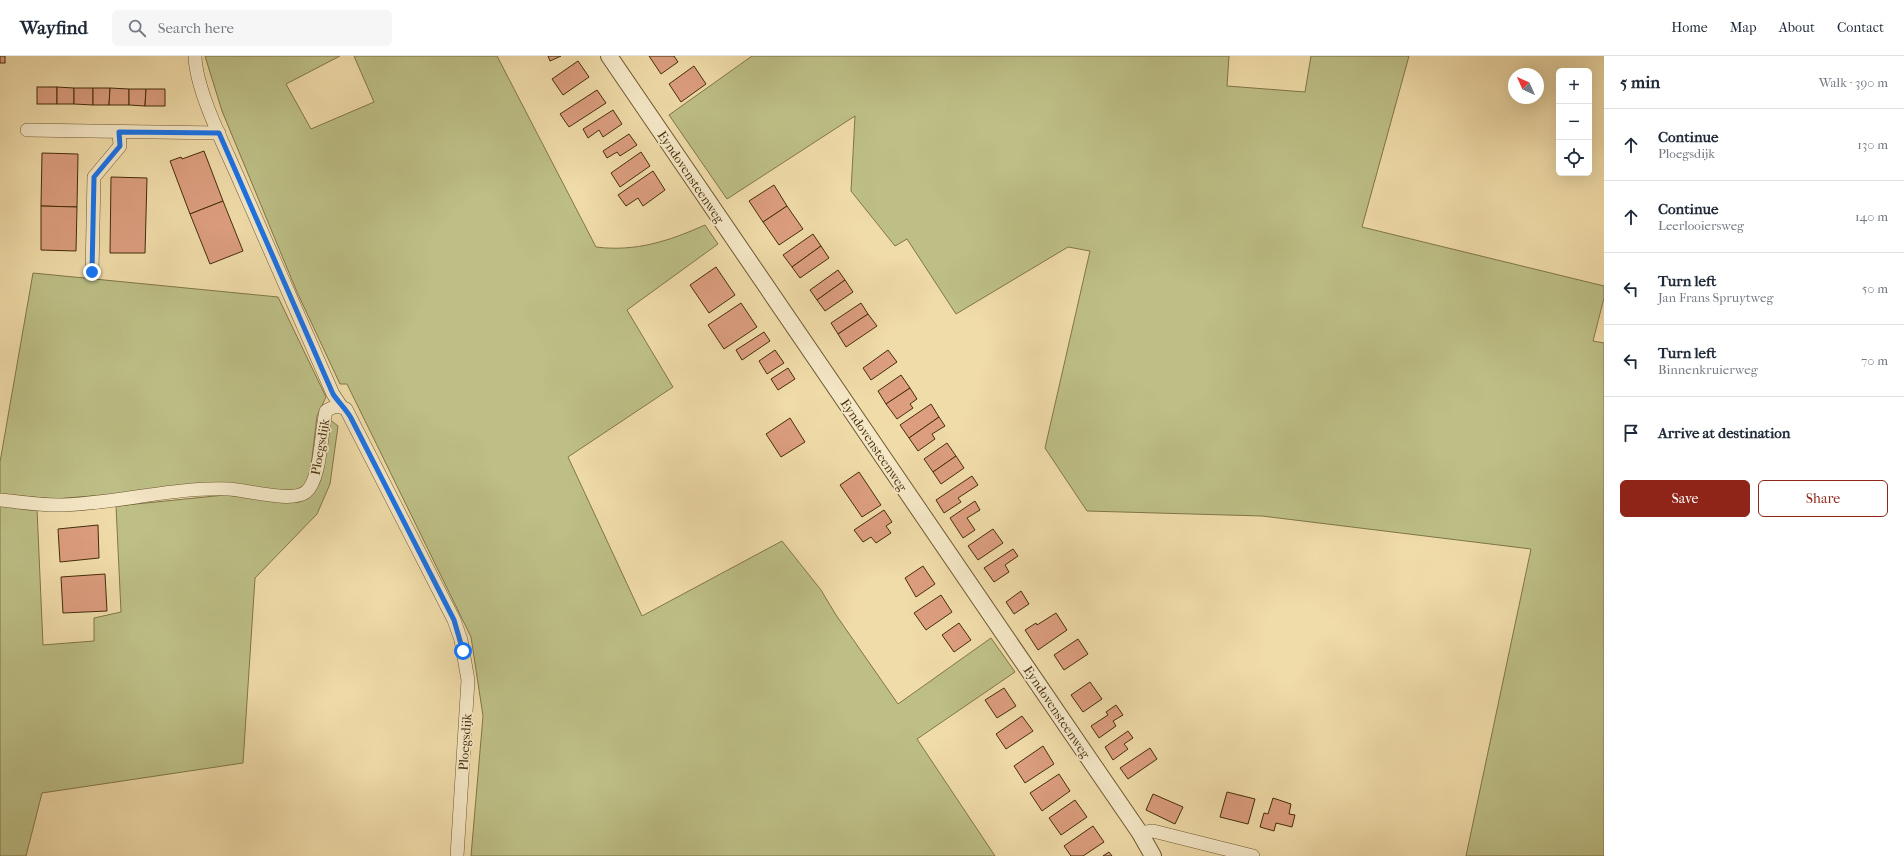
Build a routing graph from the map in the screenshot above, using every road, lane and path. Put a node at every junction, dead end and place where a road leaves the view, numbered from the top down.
1 (195, 56) edge
2 (609, 56) edge
3 (27, 130) dead end
4 (119, 132) junction
5 (219, 133) junction
6 (92, 272) dead end
7 (341, 406) junction
8 (0, 500) edge
9 (1140, 833) junction
10 (457, 856) edge
11 (1153, 856) edge
12 (1253, 856) edge

1 - 5 street
2 - 9 street, Eyndovensteenweg
3 - 4 street
4 - 5 street
4 - 6 street
5 - 7 street
7 - 8 street, Ploegsdijk
7 - 10 street, Ploegsdijk
9 - 11 street, Eyndovensteenweg
9 - 12 street

